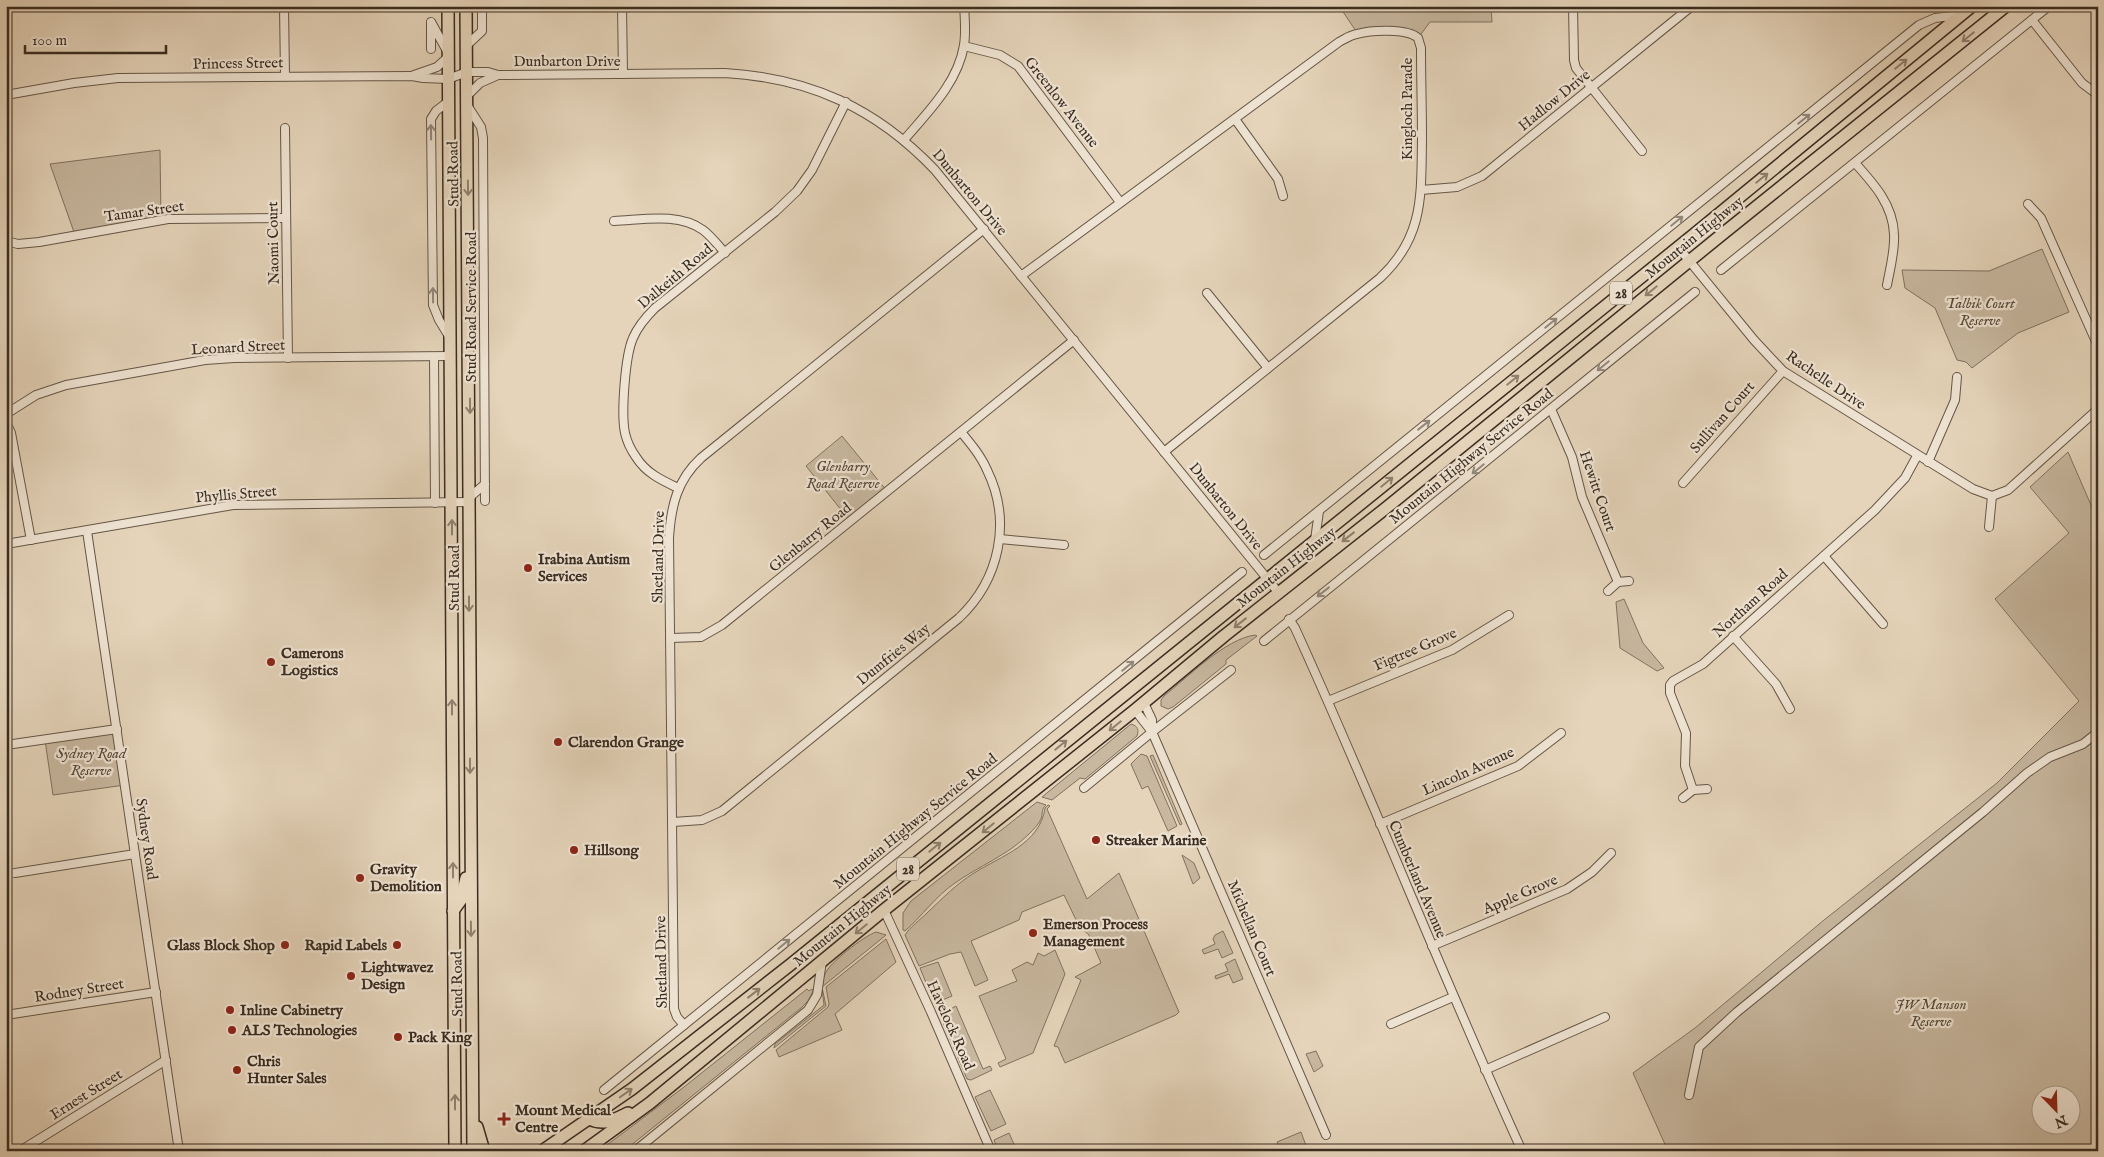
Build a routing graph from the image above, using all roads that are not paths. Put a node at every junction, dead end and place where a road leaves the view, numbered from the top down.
1 (284, 6) edge
2 (448, 6) edge
3 (466, 6) edge
4 (482, 6) edge
5 (622, 6) edge
6 (964, 6) edge
7 (1574, 6) edge
8 (1692, 6) edge
9 (1972, 6) edge
10 (2006, 6) edge
11 (2049, 6) edge
12 (1962, 15) junction
13 (2032, 20) junction
14 (467, 44) junction
15 (964, 46) junction
16 (431, 49) dead end
17 (448, 55) junction
18 (467, 72) junction
19 (623, 74) junction
20 (498, 75) junction
21 (285, 76) junction
22 (412, 76) junction
23 (1886, 76) junction
24 (448, 79) junction
25 (1591, 88) junction
26 (1899, 92) junction
27 (1865, 94) junction
28 (6, 95) edge
29 (2098, 95) edge
30 (449, 101) junction
31 (467, 101) junction
32 (846, 102) junction
33 (1878, 109) junction
34 (1235, 119) junction
35 (285, 128) dead end
36 (904, 140) junction
37 (1642, 151) dead end
38 (1855, 163) junction
39 (1422, 190) junction
40 (1283, 196) dead end
41 (1120, 202) junction
42 (2028, 204) dead end
43 (286, 218) junction
44 (614, 221) dead end
45 (984, 229) junction
46 (6, 241) edge
47 (1678, 247) junction
48 (725, 253) junction
49 (1689, 261) junction
50 (1721, 270) dead end
51 (1021, 276) junction
52 (1887, 285) dead end
53 (1695, 292) dead end
54 (1207, 293) dead end
55 (451, 339) junction
56 (1074, 340) junction
57 (2098, 346) edge
58 (451, 356) junction
59 (434, 357) junction
60 (288, 358) junction
61 (1268, 368) junction
62 (1784, 371) junction
63 (1958, 377) dead end
64 (1551, 409) junction
65 (2098, 409) edge
66 (6, 414) edge
67 (6, 422) edge
68 (961, 432) junction
69 (1164, 452) junction
70 (1917, 456) junction
71 (1928, 462) junction
72 (1683, 483) dead end
73 (486, 484) junction
74 (678, 488) junction
75 (1992, 496) junction
76 (470, 500) junction
77 (486, 501) dead end
78 (434, 503) junction
79 (452, 503) junction
80 (1357, 506) junction
81 (1386, 508) junction
82 (1319, 511) junction
83 (1989, 527) dead end
84 (87, 531) junction
85 (1000, 539) junction
86 (31, 540) junction
87 (1315, 540) junction
88 (6, 544) edge
89 (1064, 545) dead end
90 (1264, 555) dead end
91 (1824, 556) junction
92 (1242, 572) dead end
93 (451, 576) junction
94 (469, 576) junction
95 (1267, 579) junction
96 (1629, 581) dead end
97 (1618, 582) junction
98 (1608, 591) dead end
99 (1278, 592) junction
100 (1509, 615) dead end
101 (1288, 620) junction
102 (1883, 624) dead end
103 (451, 628) junction
104 (469, 628) junction
105 (1734, 636) junction
106 (671, 638) junction
107 (1264, 641) dead end
108 (1232, 670) dead end
109 (1128, 691) junction
110 (1328, 701) junction
111 (1140, 707) junction
112 (1790, 709) dead end
113 (117, 729) junction
114 (1152, 732) junction
115 (2098, 732) edge
116 (1561, 733) dead end
117 (6, 745) edge
118 (1084, 788) dead end
119 (1707, 788) dead end
120 (1694, 790) junction
121 (1683, 798) dead end
122 (673, 822) junction
123 (1380, 824) junction
124 (470, 852) junction
125 (1611, 853) dead end
126 (135, 854) junction
127 (15, 873) dead end
128 (873, 897) junction
129 (884, 910) junction
130 (453, 911) junction
131 (1432, 946) junction
132 (822, 961) junction
133 (156, 992) junction
134 (1453, 997) junction
135 (6, 1015) edge
136 (1606, 1017) dead end
137 (1391, 1024) dead end
138 (684, 1025) junction
139 (472, 1048) junction
140 (166, 1060) junction
141 (1485, 1070) junction
142 (455, 1072) junction
143 (604, 1090) dead end
144 (1690, 1095) dead end
145 (650, 1103) junction
146 (473, 1113) junction
147 (589, 1119) junction
148 (1326, 1135) dead end
149 (20, 1151) edge
150 (179, 1151) edge
151 (455, 1151) edge
152 (473, 1151) edge
153 (484, 1151) edge
154 (542, 1151) edge
155 (584, 1151) edge
156 (635, 1151) edge
157 (991, 1151) edge
158 (1522, 1151) edge

1 - 21 street
2 - 17 main road, Stud Road
3 - 14 main road, Stud Road
4 - 14 street
5 - 19 street
6 - 15 street
7 - 25 street
8 - 25 street, Hadlow Drive
9 - 12 main road, Mountain Highway / 28
10 -> 26 main road, Mountain Highway / 28
11 - 13 street
23 -> 12 main road, Mountain Highway / 28
82 -> 12 street, Mountain Highway
13 - 29 street
13 - 38 street
14 - 18 main road, Stud Road
15 - 36 street
15 - 41 street, Greenlow Avenue
16 - 17 street
17 - 22 street, Princess Street
17 - 24 main road, Stud Road
18 - 20 street, Dunbarton Drive
18 - 24 street, Dunbarton Drive
18 - 31 main road, Stud Road
19 - 20 street, Dunbarton Drive
19 - 32 street, Dunbarton Drive
20 - 31 street, Dunbarton Drive
21 - 22 street, Princess Street
21 - 28 street, Princess Street
22 - 24 street, Princess Street
23 - 26 main road
23 - 27 main road, Mountain Highway / 28
24 - 30 main road, Stud Road
25 - 37 street
25 - 39 street, Hadlow Drive
26 - 33 main road, Mountain Highway / 28
27 - 33 main road
47 -> 27 main road, Mountain Highway / 28
30 - 55 main road, Stud Road
55 -> 30 street, Stud Road Service Road
31 - 73 street, Stud Road Service Road
31 -> 76 main road, Stud Road
32 - 36 street, Dunbarton Drive
32 - 48 street, Dalkeith Road
33 - 49 main road, Mountain Highway / 28
34 - 39 street, Kingloch Parade
34 - 40 street
34 - 41 street, Kingloch Parade
35 - 43 street, Naomi Court
36 - 45 street, Dunbarton Drive
38 - 50 street
38 - 52 street
39 - 61 street, Kingloch Parade
41 - 51 street, Kingloch Parade
42 - 57 street
43 - 46 street, Tamar Street
43 - 60 street, Naomi Court
44 - 48 street
45 - 51 street, Dunbarton Drive
45 - 74 street, Shetland Drive
47 - 49 street, Rachelle Drive
80 -> 47 main road, Mountain Highway / 28
48 - 74 street, Dalkeith Road
49 - 62 street, Rachelle Drive
49 -> 81 main road, Mountain Highway / 28
51 - 56 street, Dunbarton Drive
53 -> 64 street, Mountain Highway Service Road
54 - 61 street
55 - 58 main road, Stud Road
56 - 68 street, Glenbarry Road
56 - 69 street, Dunbarton Drive
58 - 59 street, Leonard Street
58 - 79 main road, Stud Road
59 - 60 street, Leonard Street
59 - 78 street
60 - 66 street, Leonard Street
61 - 69 street, Kingloch Parade
62 - 70 street, Rachelle Drive
62 - 72 street, Sullivan Court
63 - 71 street
64 - 97 street, Hewitt Court
64 -> 101 street, Mountain Highway Service Road
65 - 75 street
67 - 86 street
68 - 85 street, Dumfries Way
68 - 106 street, Glenbarry Road
69 - 95 street, Dunbarton Drive
70 - 71 street, Rachelle Drive
70 - 91 street, Northam Road
71 - 75 street, Rachelle Drive
73 - 76 street
73 - 77 street, Stud Road Service Road
74 - 106 street, Shetland Drive
75 - 83 street
76 - 79 street, Phyllis Street
76 - 94 main road, Stud Road
78 - 79 street, Phyllis Street
78 - 84 street, Phyllis Street
93 -> 79 main road, Stud Road
80 - 81 main road
80 - 87 main road, Mountain Highway / 28
81 -> 99 main road, Mountain Highway / 28
82 - 87 street
82 - 90 street
84 - 86 street, Phyllis Street
84 - 113 street, Sydney Road
85 - 89 street
85 - 122 street, Dumfries Way
86 - 88 street, Phyllis Street
87 - 95 main road, Mountain Highway / 28
91 - 102 street
91 - 105 street, Northam Road
138 -> 92 street, Mountain Highway Service Road
93 - 94 main road
93 - 103 main road, Stud Road
94 -> 104 main road, Stud Road
95 - 99 street, Dunbarton Drive
95 - 109 main road, Mountain Highway / 28
96 - 97 street
97 - 98 street
99 -> 111 main road, Mountain Highway / 28
100 - 110 street, Figtree Grove
101 - 107 street, Mountain Highway Service Road
101 - 110 street, Cumberland Avenue
103 - 104 main road
130 -> 103 main road, Stud Road
104 -> 124 main road, Stud Road
105 - 112 street
105 - 120 street, Northam Road
106 - 122 street, Shetland Drive
108 - 114 street
109 - 111 main road
128 -> 109 main road, Mountain Highway / 28
110 - 123 street, Cumberland Avenue
111 - 114 street, Michellan Court
111 - 114 street, Michellan Court
111 -> 129 main road, Mountain Highway / 28
113 - 117 street
113 - 126 street, Sydney Road
114 - 118 street
114 - 148 street, Michellan Court
115 - 144 street
116 - 123 street, Lincoln Avenue
119 - 120 street
120 - 121 street
122 - 138 street, Shetland Drive
123 - 131 street, Cumberland Avenue
124 - 130 main road
124 -> 139 main road, Stud Road
125 - 131 street, Apple Grove
126 - 127 street
126 - 133 street, Sydney Road
128 - 129 main road
147 -> 128 main road, Mountain Highway / 28
129 -> 132 main road, Mountain Highway / 28
129 - 157 street, Havelock Road
130 - 142 main road, Stud Road
131 - 134 street, Cumberland Avenue
132 - 145 main road, Mountain Highway / 28
132 - 156 street
133 - 135 street, Rodney Street
133 - 140 street, Sydney Road
134 - 137 street
134 - 141 street, Cumberland Avenue
136 - 141 street
138 - 143 street, Mountain Highway Service Road
139 - 142 main road
139 - 146 main road, Stud Road
140 - 149 street, Ernest Street
140 - 150 street, Sydney Road
141 - 158 street, Cumberland Avenue
151 -> 142 main road, Stud Road
145 - 147 main road
145 - 155 main road, Mountain Highway / 28
146 - 152 main road, Stud Road
146 - 153 main road
147 - 154 main road, Mountain Highway / 28

